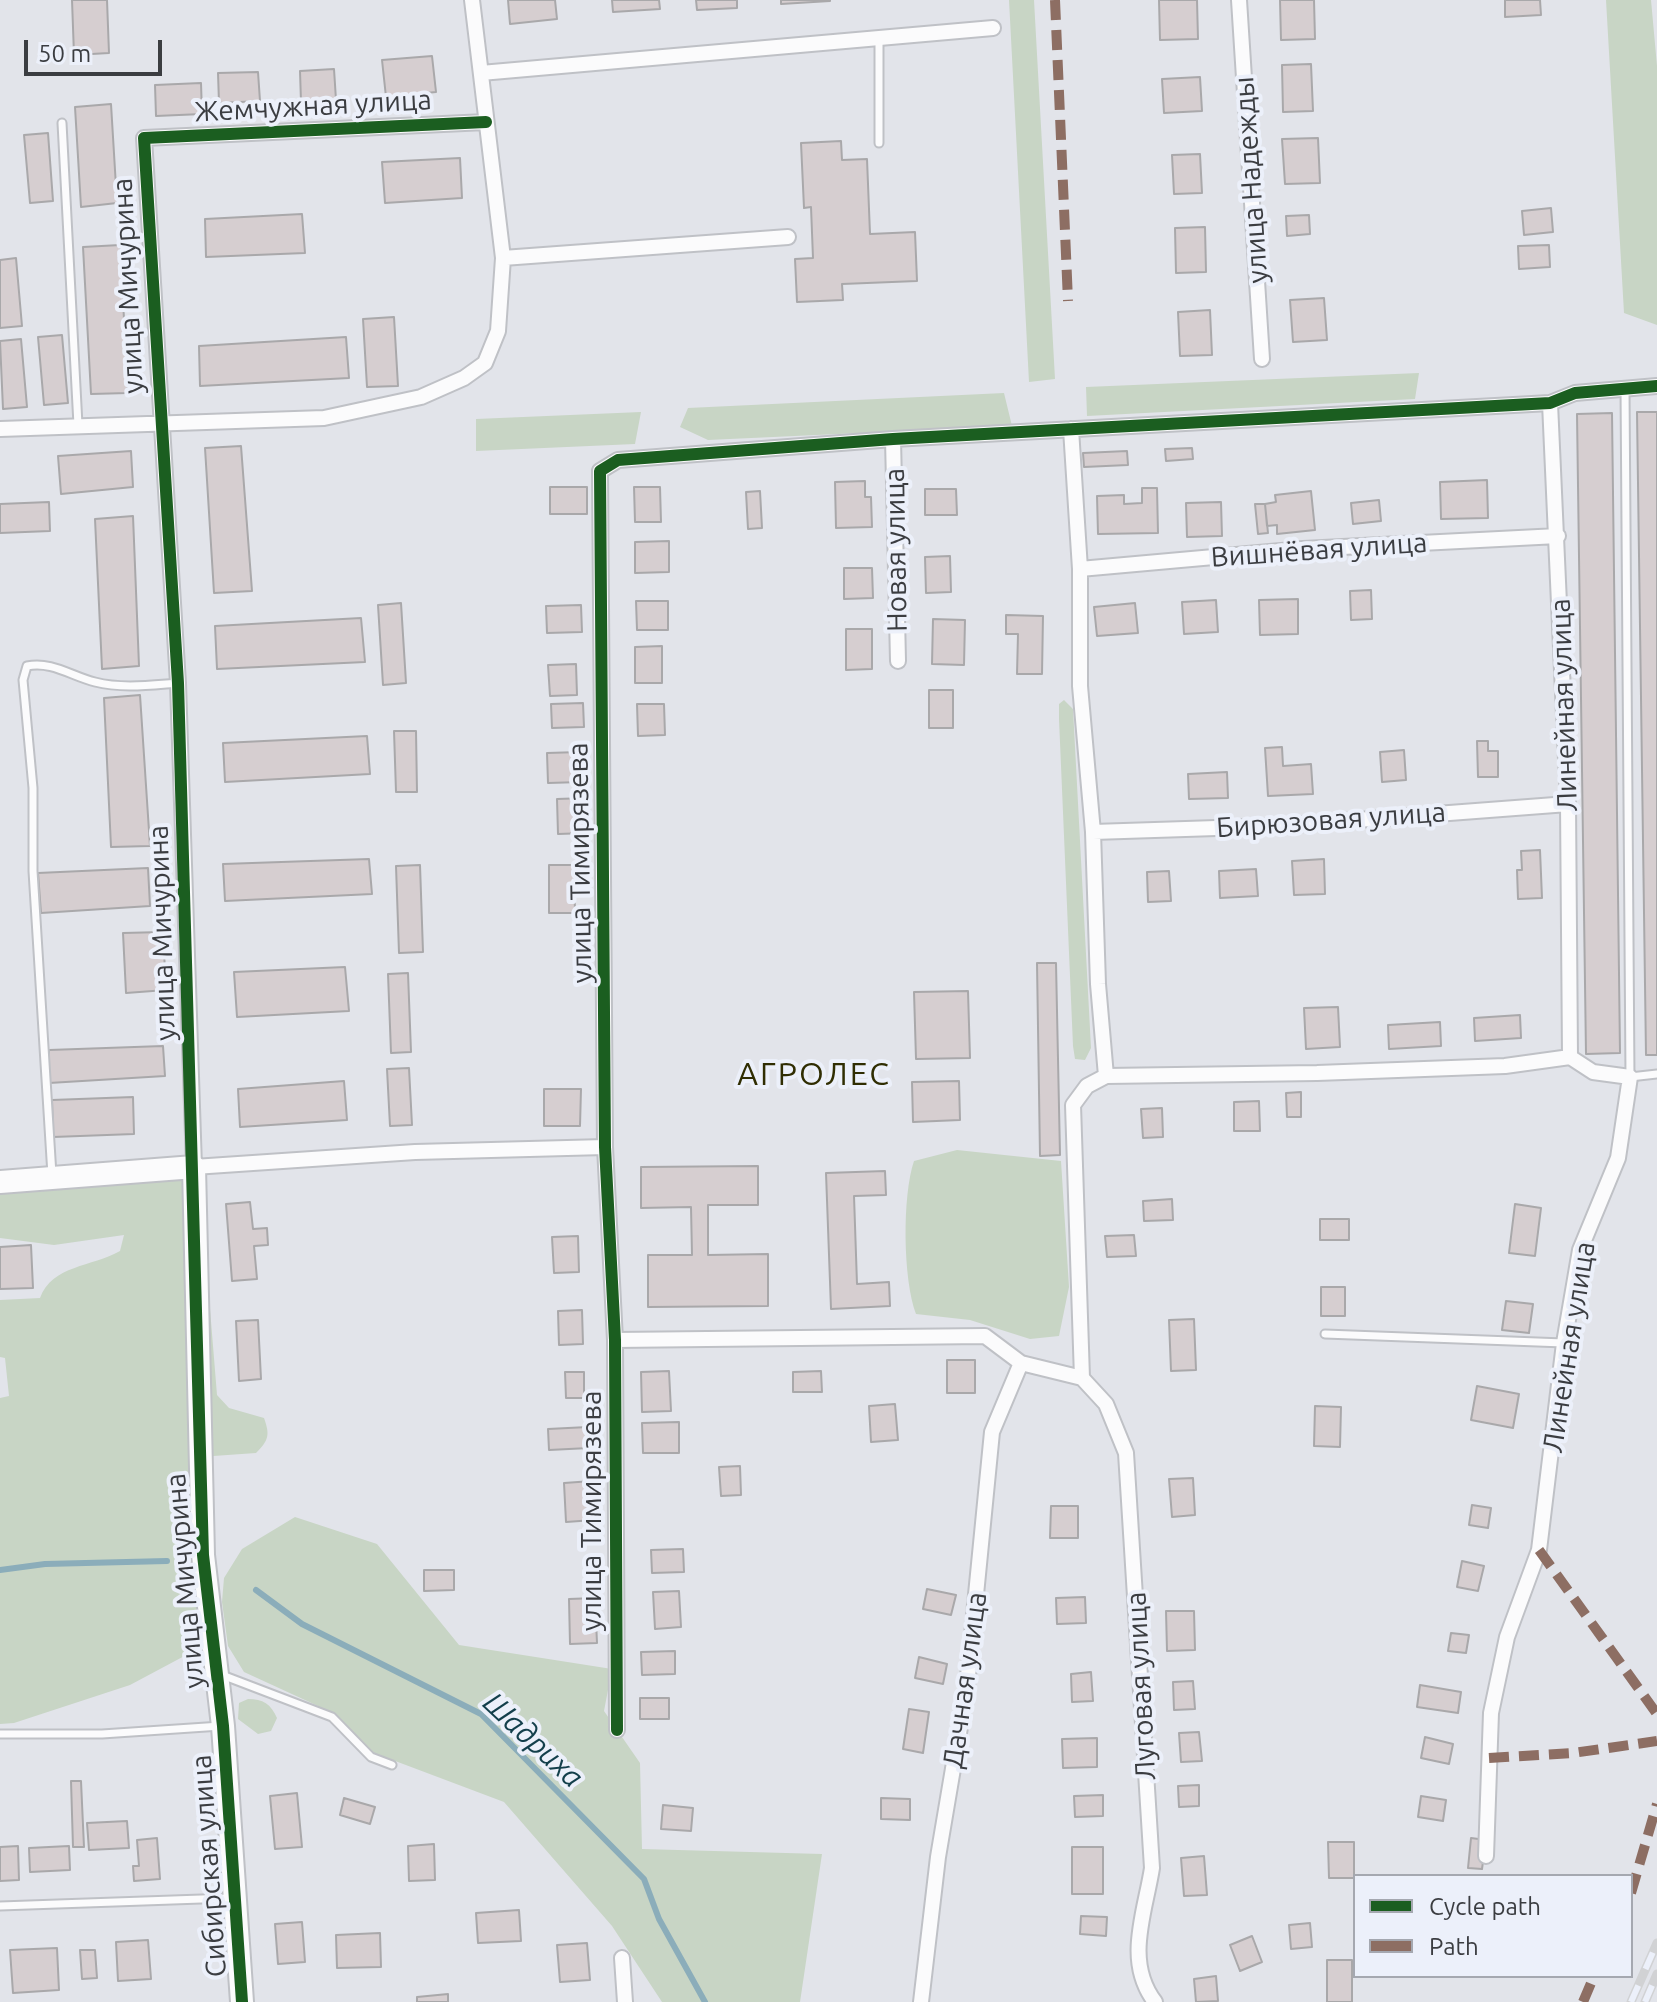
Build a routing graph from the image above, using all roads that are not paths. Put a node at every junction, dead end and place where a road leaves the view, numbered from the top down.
1 (472, 0) edge
2 (1239, 0) edge
3 (993, 28) dead end
4 (879, 37) junction
5 (481, 73) junction
6 (486, 122) junction
7 (62, 123) dead end
8 (144, 138) joint
9 (879, 143) dead end
10 (788, 237) dead end
11 (503, 258) junction
12 (1262, 359) dead end
13 (1657, 386) edge
14 (1625, 388) junction
15 (1550, 403) junction
16 (161, 423) junction
17 (78, 425) junction
18 (0, 429) edge
19 (1071, 429) junction
20 (893, 439) junction
21 (1558, 536) junction
22 (1080, 569) junction
23 (898, 661) dead end
24 (178, 683) junction
25 (1568, 804) junction
26 (1093, 832) junction
27 (1570, 1057) junction
28 (1657, 1074) edge
29 (1106, 1076) junction
30 (1630, 1077) junction
31 (605, 1147) junction
32 (194, 1167) junction
33 (52, 1178) junction
34 (0, 1182) edge
35 (1325, 1334) dead end
36 (615, 1340) junction
37 (1564, 1343) junction
38 (1021, 1363) junction
39 (1082, 1378) junction
40 (217, 1673) junction
41 (223, 1726) junction
42 (617, 1730) dead end
43 (0, 1734) edge
44 (392, 1765) dead end
45 (1486, 1856) dead end
46 (236, 1898) junction
47 (0, 1906) edge
48 (622, 1958) dead end
49 (242, 2002) edge
50 (625, 2002) edge
51 (921, 2002) edge
52 (1155, 2002) edge

1 - 5 street
2 - 12 street, улица Надежды
3 - 4 street
4 - 5 street
4 - 9 lane
5 - 6 street
6 - 8 street, Жемчужная улица
6 - 11 street
7 - 17 lane
8 - 16 street, улица Мичурина
10 - 11 street
11 - 16 street
13 - 14 street, улица Тимирязева
14 - 15 street, улица Тимирязева
14 - 30 lane
15 - 19 street, улица Тимирязева
15 - 21 street, Линейная улица
16 - 17 street
16 - 24 street, улица Мичурина
17 - 18 street
19 - 20 street, улица Тимирязева
19 - 22 street
20 - 23 street, Новая улица
20 - 31 street, улица Тимирязева
21 - 22 street, Вишнёвая улица
21 - 25 street, Линейная улица
22 - 26 street
24 - 32 street, улица Мичурина
24 - 33 lane
25 - 26 street, Бирюзовая улица
25 - 27 street, Линейная улица
26 - 29 street
27 - 29 street
27 - 30 street
28 - 30 lane
29 - 39 street
30 - 37 street, Линейная улица
31 - 32 street
31 - 36 street, улица Тимирязева
32 - 33 street
32 - 40 street, улица Мичурина
33 - 34 street
35 - 37 lane
36 - 38 street
36 - 42 street, улица Тимирязева
37 - 45 street, Линейная улица
38 - 39 street
38 - 51 street, Дачная улица
39 - 52 street, Луговая улица
40 - 41 street, улица Мичурина
40 - 44 lane
41 - 43 lane
41 - 46 street, Сибирская улица
46 - 47 lane
46 - 49 street, Сибирская улица
48 - 50 street

